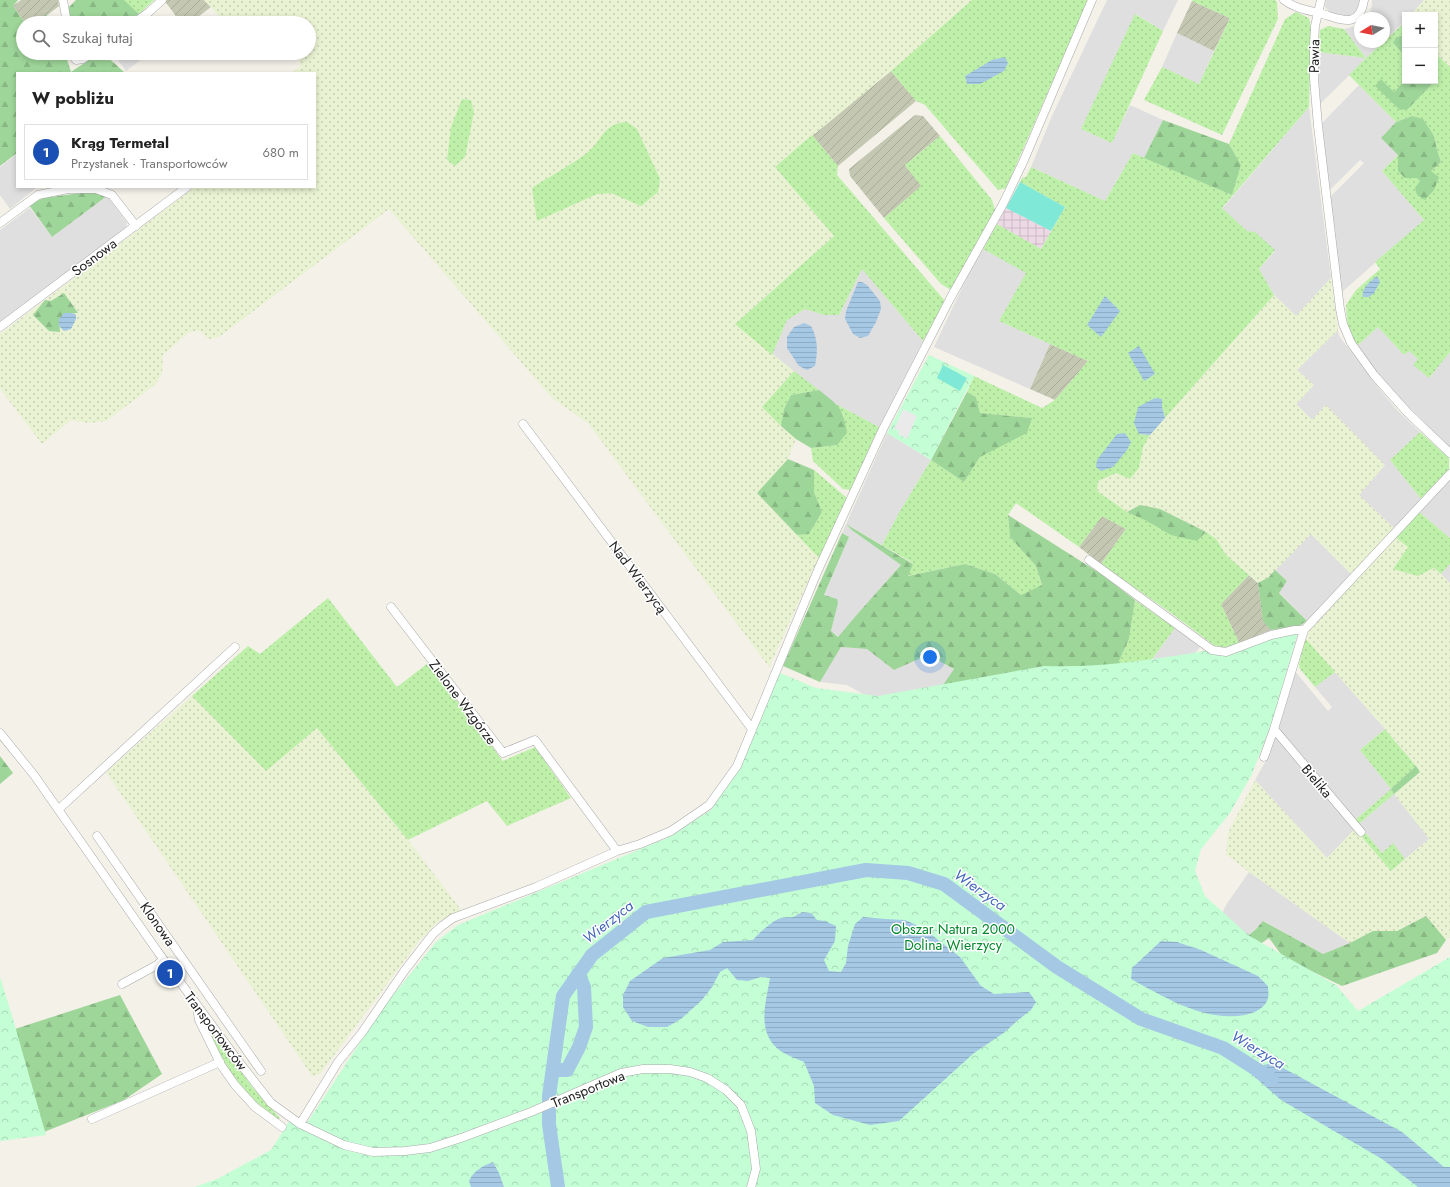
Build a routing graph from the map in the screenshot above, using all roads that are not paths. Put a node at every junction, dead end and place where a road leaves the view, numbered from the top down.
1 (63, 0) edge
2 (162, 0) edge
3 (1092, 0) edge
4 (1284, 0) edge
5 (1321, 0) edge
6 (1364, 0) edge
7 (1318, 13) junction
8 (66, 16) edge
9 (144, 16) edge
10 (186, 188) edge
11 (0, 223) edge
12 (136, 226) junction
13 (0, 327) edge
14 (523, 424) dead end
15 (1450, 453) edge
16 (1450, 474) edge
17 (1089, 560) dead end
18 (391, 607) dead end
19 (1304, 630) junction
20 (235, 647) dead end
21 (752, 729) junction
22 (1274, 729) junction
23 (0, 733) edge
24 (1264, 756) dead end
25 (59, 809) junction
26 (1361, 832) dead end
27 (97, 836) dead end
28 (617, 851) junction
29 (172, 944) junction
30 (161, 956) junction
31 (122, 984) dead end
32 (196, 1004) junction
33 (220, 1062) junction
34 (261, 1071) dead end
35 (531, 1112) joint
36 (92, 1119) dead end
37 (300, 1124) junction
38 (282, 1127) dead end
39 (751, 1187) edge

1 - 8 street
2 - 9 street
3 - 21 street
4 - 7 street
5 - 7 street, Pawia
6 - 7 street
7 - 15 street, Pawia
10 - 12 street, Sosnowa
11 - 12 street
12 - 13 street, Sosnowa
14 - 21 street, Nad Wierzycą
16 - 19 street
17 - 19 street
18 - 28 street, Zielone Wzgórze
19 - 22 street
20 - 25 street
21 - 28 street
22 - 24 street
22 - 26 street, Bielika
23 - 25 street, Transportowców
25 - 30 street, Transportowców
27 - 29 street, Klonowa
28 - 37 street
29 - 30 street
29 - 34 street, Klonowa
30 - 31 street
30 - 32 street, Transportowców
32 - 33 street
32 - 37 street, Transportowców
33 - 36 street
33 - 38 street
35 - 37 street, Transportowców
35 - 39 street, Transportowa

